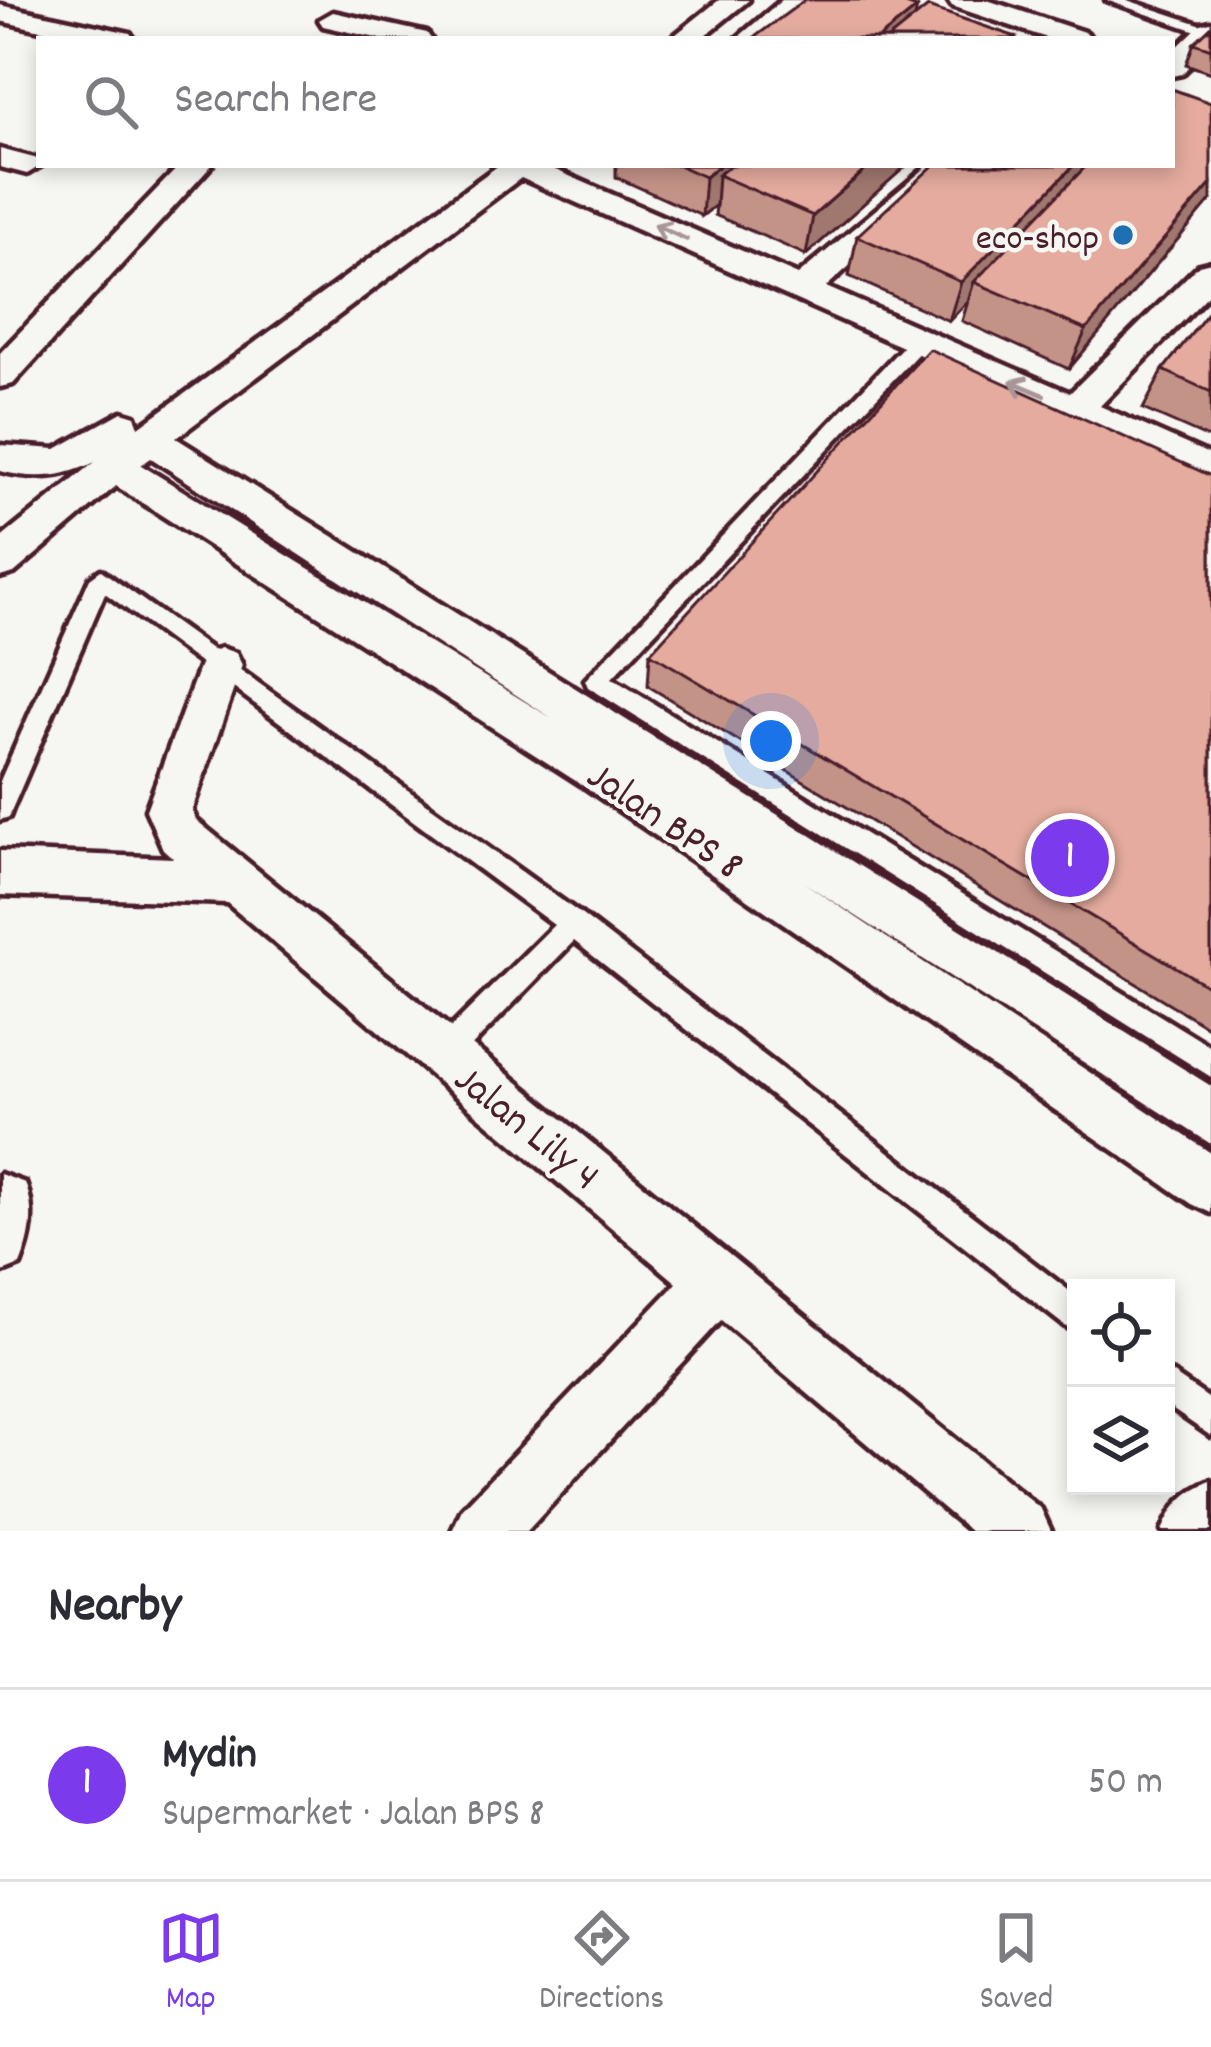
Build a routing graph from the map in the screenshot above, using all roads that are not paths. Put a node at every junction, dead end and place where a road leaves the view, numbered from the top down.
1 (736, 0) edge
2 (798, 0) edge
3 (1112, 0) edge
4 (11, 9) edge
5 (954, 12) edge
6 (334, 20) edge
7 (1210, 31) edge
8 (110, 36) edge
9 (404, 36) edge
10 (688, 36) edge
11 (754, 36) edge
12 (989, 36) edge
13 (1062, 36) edge
14 (1179, 72) edge
15 (194, 168) edge
16 (466, 168) edge
17 (515, 168) edge
18 (536, 168) edge
19 (944, 168) edge
20 (581, 176) edge
21 (1211, 272) edge
22 (802, 290) junction
23 (918, 342) junction
24 (0, 375) edge
25 (1076, 409) junction
26 (130, 452) junction
27 (0, 458) edge
28 (1211, 470) edge
29 (0, 562) edge
30 (221, 665) junction
31 (0, 809) edge
32 (0, 873) edge
33 (235, 882) junction
34 (573, 924) junction
35 (443, 1055) junction
36 (1211, 1063) edge
37 (1211, 1117) edge
38 (1211, 1186) edge
39 (719, 1280) junction
40 (1067, 1309) edge
41 (1169, 1387) edge
42 (1211, 1420) edge
43 (1211, 1512) edge
44 (484, 1531) edge
45 (1019, 1531) edge
46 (1194, 1531) edge

1 - 10 street
2 - 11 street
3 - 7 lane
4 - 8 street
5 - 12 street
5 - 13 street
6 - 9 street
7 - 14 street
15 - 24 street
16 - 27 street
17 - 26 street
18 - 20 street
19 - 22 street
22 -> 20 street
21 - 25 street
22 - 23 street
25 -> 23 street
23 - 36 lane
25 - 28 street
26 - 29 street
26 - 37 street
26 - 38 street, Jalan BPS 8
30 - 31 lane
30 - 33 street, Jalan Lily 4
30 - 34 lane
32 - 33 street
33 - 35 street, Jalan Lily 4
34 - 35 lane
34 - 40 lane
35 - 39 street, Jalan Lily 4
39 - 44 street
39 - 45 street, Jalan Lily 4
41 - 42 lane
43 - 46 street

